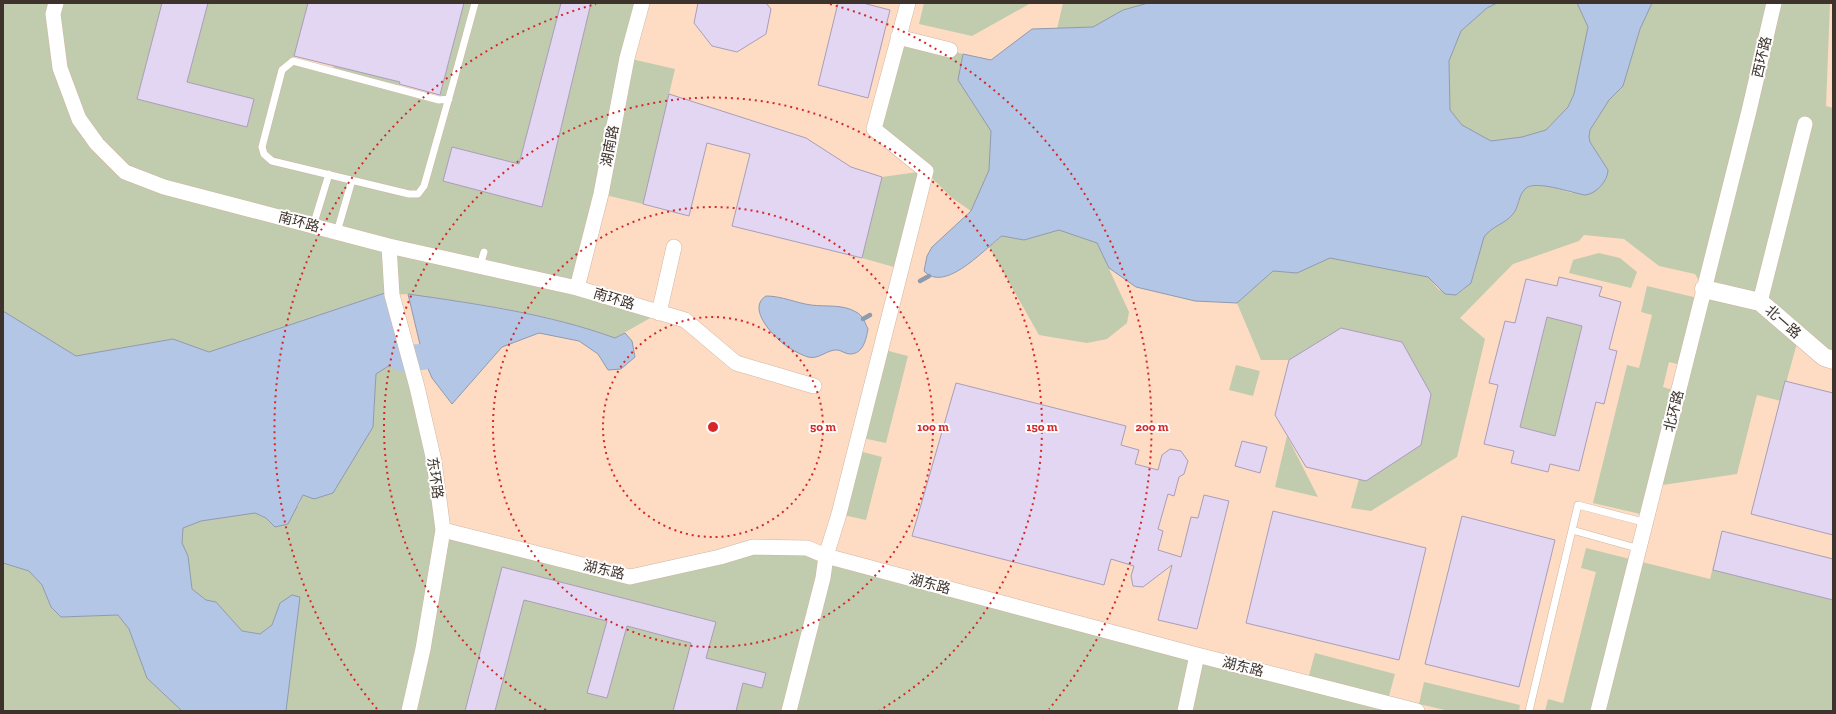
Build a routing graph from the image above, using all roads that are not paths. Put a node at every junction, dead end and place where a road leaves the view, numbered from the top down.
1 (56, 3) edge
2 (475, 3) edge
3 (642, 3) edge
4 (908, 3) edge
5 (1774, 3) edge
6 (898, 37) junction
7 (950, 50) dead end
8 (449, 99) junction
9 (1749, 111) joint
10 (1805, 124) dead end
11 (329, 174) junction
12 (352, 180) junction
13 (313, 226) junction
14 (337, 232) junction
15 (389, 246) junction
16 (674, 247) dead end
17 (577, 288) junction
18 (1704, 289) junction
19 (1760, 302) junction
20 (659, 313) junction
21 (1833, 360) edge
22 (814, 386) dead end
23 (1647, 523) dead end
24 (443, 530) junction
25 (1572, 530) junction
26 (1640, 549) dead end
27 (826, 556) junction
28 (1197, 655) junction
29 (409, 711) edge
30 (789, 711) edge
31 (1185, 711) edge
32 (1416, 711) edge
33 (1529, 711) edge
34 (1598, 711) edge

1 - 13 street, 南环路
2 - 8 lane
3 - 17 street, 湖南路
4 - 6 street
5 - 9 street, 西环路
6 - 7 street
6 - 27 street
8 - 11 lane
8 - 12 lane
9 - 18 street, 北环路
10 - 19 street
11 - 12 lane
11 - 13 lane
12 - 14 lane
13 - 14 street, 南环路
14 - 15 street, 南环路
15 - 17 street, 南环路
15 - 24 street, 东环路
16 - 20 street
17 - 20 street, 南环路
18 - 19 street, 北一路
18 - 34 street, 北环路
19 - 21 street, 北一路
20 - 22 street, 南环路
23 - 25 lane
24 - 27 street, 湖东路
24 - 29 street, 东环路
25 - 26 lane
25 - 33 lane
27 - 28 street, 湖东路
27 - 30 street
28 - 31 street
28 - 32 street, 湖东路

